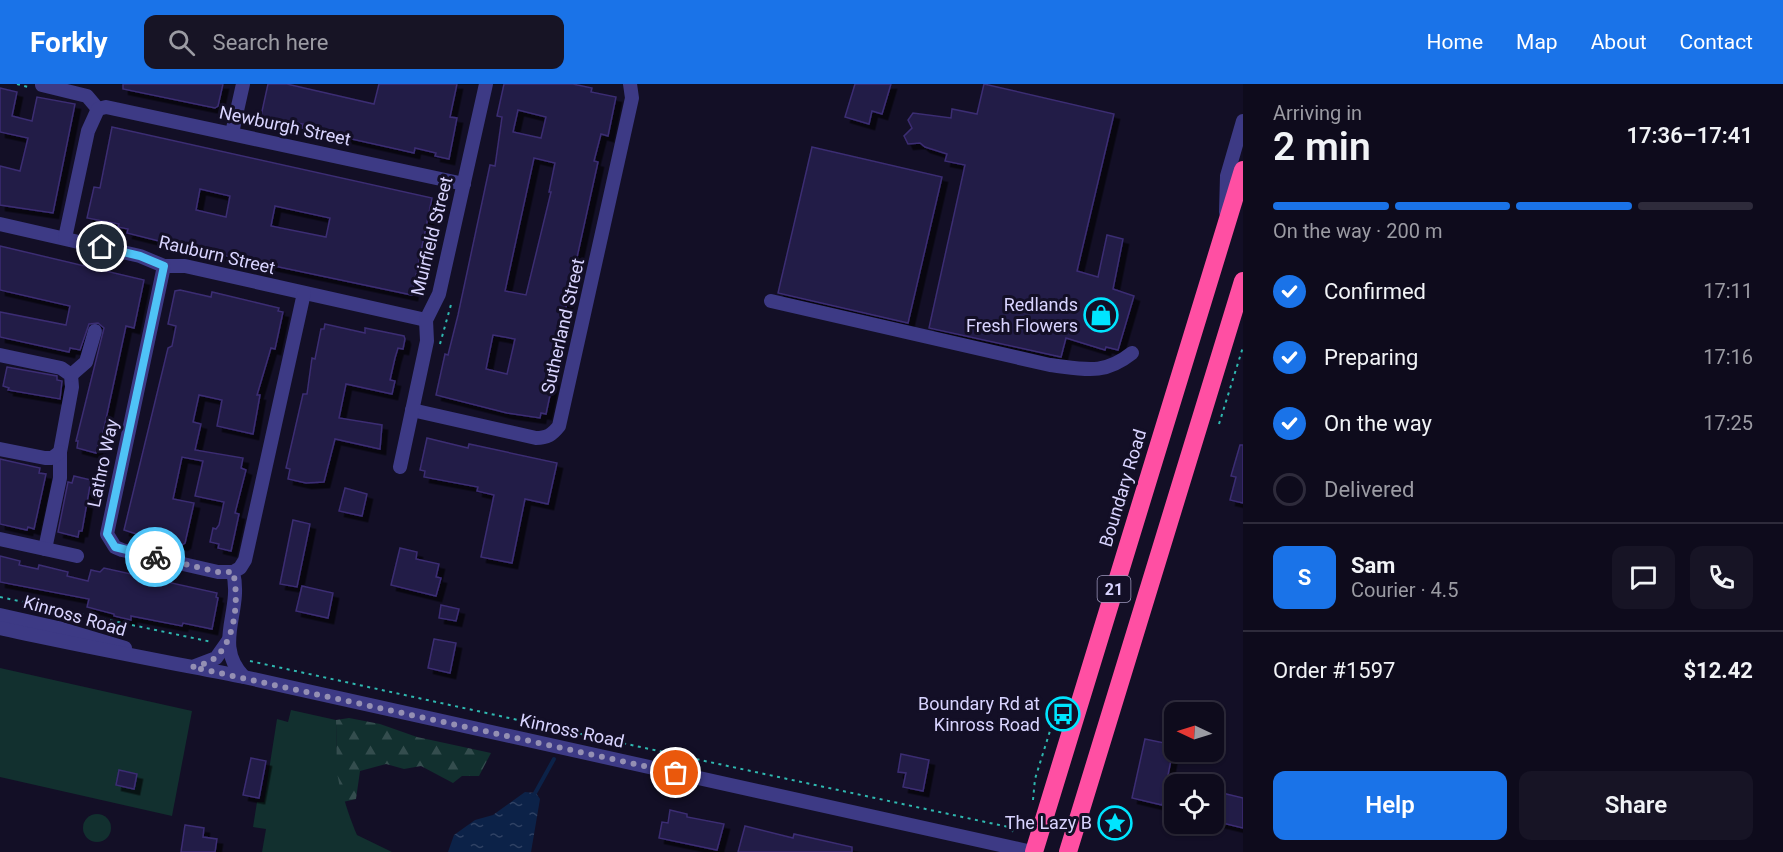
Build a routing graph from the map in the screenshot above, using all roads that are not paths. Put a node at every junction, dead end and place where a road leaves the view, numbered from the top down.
1 (243, 84) edge
2 (486, 84) edge
3 (630, 84) edge
4 (42, 86) edge
5 (98, 109) junction
6 (1243, 121) edge
7 (232, 133) junction
8 (1243, 170) edge
9 (464, 184) junction
10 (0, 224) edge
11 (1226, 226) junction
12 (65, 238) junction
13 (164, 266) junction
14 (1243, 281) edge
15 (304, 293) junction
16 (771, 301) dead end
17 (426, 320) junction
18 (95, 331) dead end
19 (1131, 353) dead end
20 (0, 355) edge
21 (71, 375) junction
22 (412, 410) junction
23 (0, 449) edge
24 (60, 452) junction
25 (400, 467) dead end
26 (0, 539) edge
27 (45, 549) junction
28 (76, 556) dead end
29 (233, 572) junction
30 (0, 615) edge
31 (0, 628) edge
32 (228, 641) junction
33 (139, 655) junction
34 (192, 667) junction
35 (244, 677) junction
36 (1033, 852) edge
37 (1068, 852) edge

1 - 7 street
2 - 9 street, Muirfield Street
3 - 22 street, Sutherland Street
4 - 5 street
5 - 7 street, Newburgh Street
5 - 12 street
6 - 11 street
7 - 9 street, Newburgh Street
8 - 11 highway, Boundary Road / 21
9 - 17 street, Muirfield Street
10 - 12 street, Rauburn Street
11 - 36 highway, Boundary Road / 21
12 - 13 street, Rauburn Street
13 - 15 street, Rauburn Street
13 - 29 street, Lathro Way
14 - 37 highway, 21
15 - 17 street, Rauburn Street
15 - 29 street
16 - 19 street
17 - 22 street, Muirfield Street
18 - 21 street
20 - 21 street
21 - 24 street
22 - 25 street, Muirfield Street
23 - 24 street
24 - 27 street
26 - 27 street
27 - 28 street
29 - 32 street
30 - 33 street, Kinross Road
31 - 33 street, Kinross Road
32 - 34 street
32 - 35 street
33 - 34 street, Kinross Road
34 - 35 street, Kinross Road
35 - 36 street, Kinross Road

